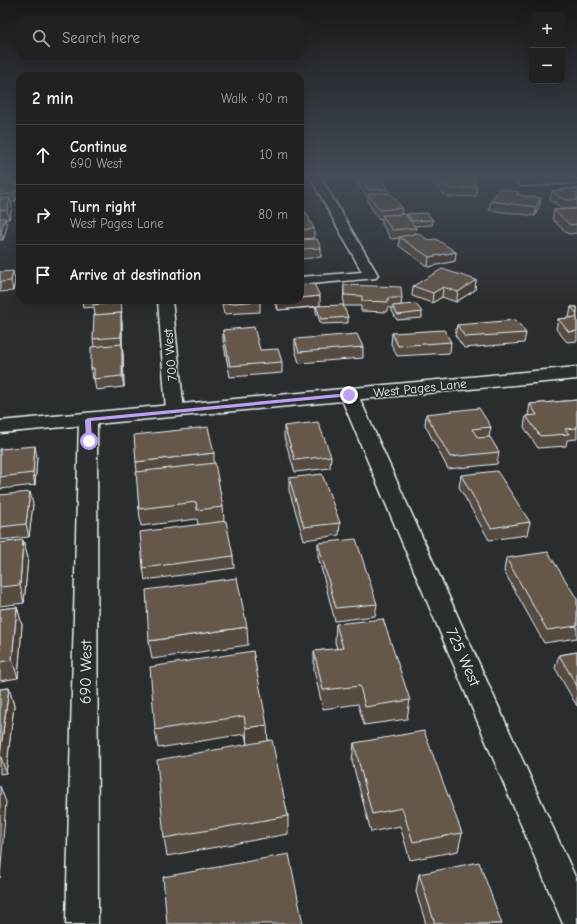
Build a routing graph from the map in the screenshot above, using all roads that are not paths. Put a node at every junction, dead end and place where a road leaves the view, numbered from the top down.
1 (339, 218) edge
2 (304, 281) edge
3 (165, 304) edge
4 (577, 373) edge
5 (349, 395) junction
6 (175, 411) junction
7 (88, 420) junction
8 (0, 427) edge
9 (577, 918) edge
10 (82, 924) edge

1 - 2 street
3 - 6 street, 700 West
4 - 5 street, West Pages Lane
5 - 6 street, West Pages Lane
5 - 9 street, 725 West
6 - 7 street, West Pages Lane
7 - 8 street, West Pages Lane
7 - 10 street, 690 West

